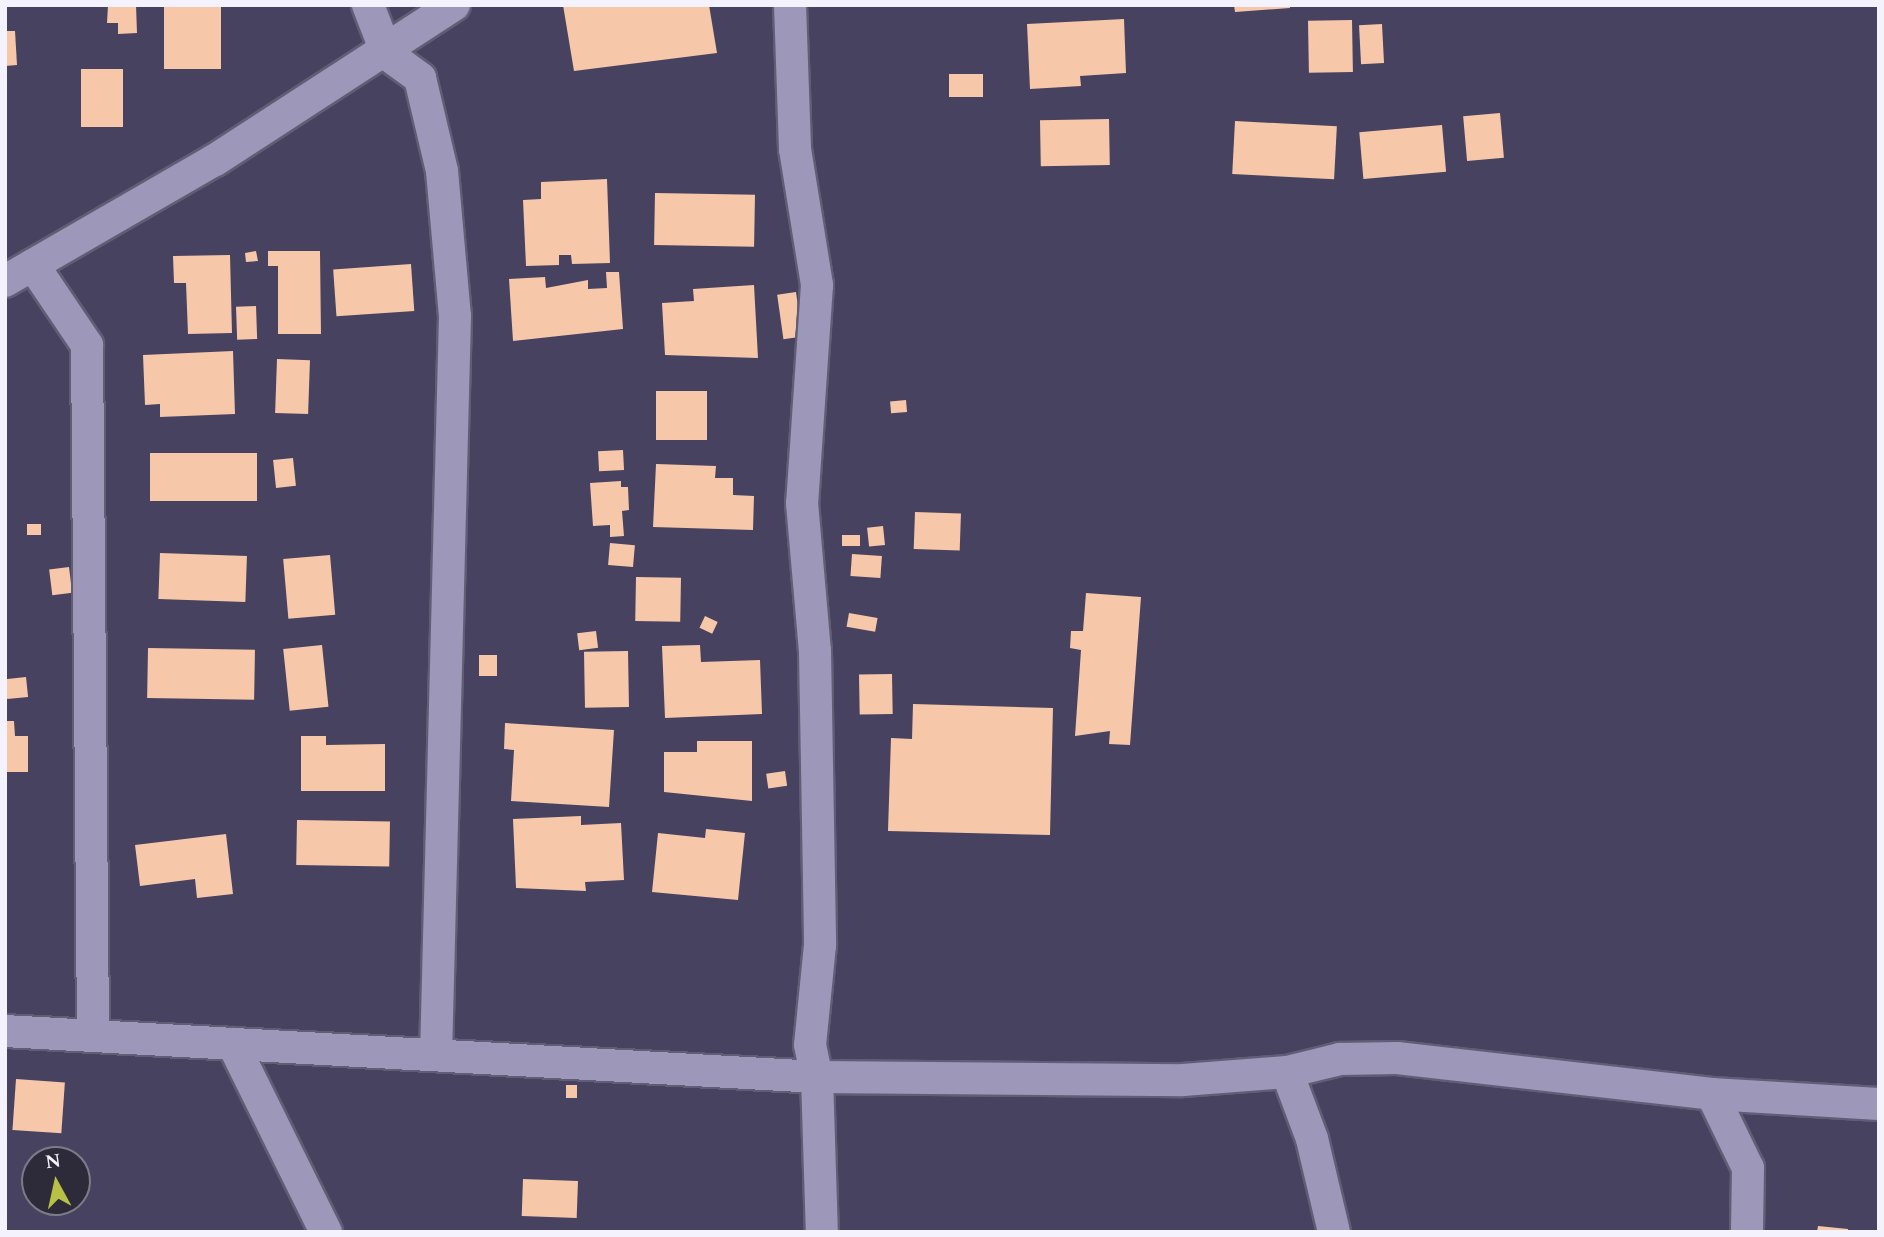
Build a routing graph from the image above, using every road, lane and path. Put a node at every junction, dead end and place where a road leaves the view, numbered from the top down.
1 (368, 5) edge
2 (454, 5) edge
3 (790, 5) edge
4 (387, 54) junction
5 (33, 265) junction
6 (5, 281) edge
7 (5, 1031) edge
8 (93, 1036) junction
9 (233, 1044) junction
10 (436, 1055) junction
11 (1287, 1072) junction
12 (817, 1077) junction
13 (1712, 1094) junction
14 (1879, 1104) edge
15 (326, 1232) edge
16 (822, 1232) edge
17 (1334, 1232) edge
18 (1747, 1232) edge

1 - 4 street
2 - 4 street
3 - 12 street
4 - 5 street
4 - 10 street
5 - 6 street
5 - 8 street
7 - 8 street
8 - 9 street
9 - 10 street
9 - 15 street
10 - 12 street
11 - 12 street
11 - 13 street
11 - 17 street
12 - 16 street
13 - 14 street
13 - 18 street

